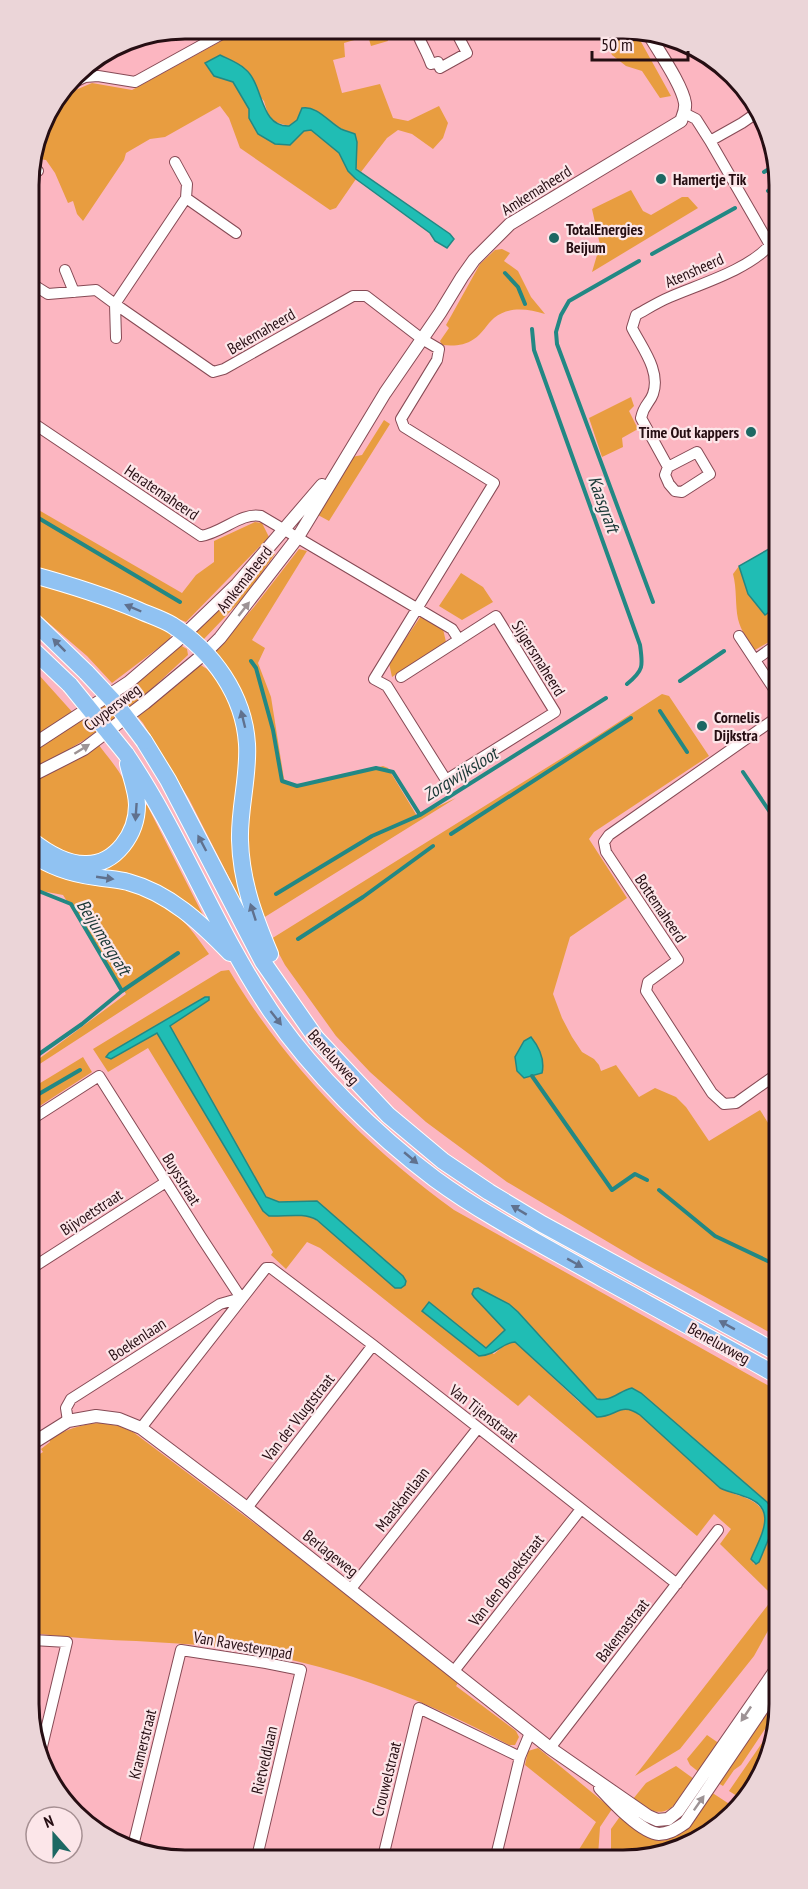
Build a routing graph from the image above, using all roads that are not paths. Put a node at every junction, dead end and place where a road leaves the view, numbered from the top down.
1 (214, 39) edge
2 (419, 39) edge
3 (460, 39) edge
4 (654, 43) edge
5 (88, 77) edge
6 (684, 113) junction
7 (751, 117) edge
8 (710, 141) junction
9 (175, 162) dead end
10 (186, 198) junction
11 (236, 233) dead end
12 (769, 243) edge
13 (769, 246) edge
14 (65, 270) dead end
15 (39, 288) edge
16 (74, 292) junction
17 (115, 304) junction
18 (116, 338) dead end
19 (422, 339) junction
20 (39, 427) edge
21 (342, 461) junction
22 (668, 467) dead end
23 (284, 529) junction
24 (298, 537) junction
25 (39, 577) edge
26 (418, 609) junction
27 (39, 627) edge
28 (184, 635) junction
29 (739, 636) dead end
30 (459, 640) junction
31 (769, 650) edge
32 (205, 653) junction
33 (39, 656) edge
34 (754, 660) junction
35 (401, 676) dead end
36 (769, 682) edge
37 (769, 723) edge
38 (39, 741) edge
39 (126, 754) junction
40 (39, 772) edge
41 (39, 846) edge
42 (39, 859) edge
43 (245, 968) junction
44 (291, 1004) junction
45 (769, 1080) edge
46 (39, 1115) edge
47 (166, 1182) junction
48 (39, 1264) edge
49 (242, 1298) junction
50 (373, 1345) junction
51 (769, 1348) edge
52 (769, 1371) edge
53 (68, 1421) junction
54 (141, 1428) junction
55 (478, 1428) junction
56 (39, 1439) edge
57 (247, 1508) junction
58 (581, 1509) junction
59 (718, 1530) dead end
60 (676, 1584) junction
61 (351, 1590) junction
62 (39, 1640) edge
63 (181, 1650) joint
64 (301, 1670) joint
65 (454, 1671) junction
66 (769, 1680) edge
67 (769, 1699) edge
68 (530, 1733) junction
69 (44, 1740) edge
70 (550, 1748) junction
71 (520, 1757) junction
72 (591, 1778) junction
73 (134, 1841) edge
74 (259, 1850) edge
75 (385, 1850) edge
76 (497, 1850) edge

1 - 5 street
2 - 3 street
4 - 6 street
6 - 8 street, Atensheerd
6 - 19 street, Amkemaheerd
7 - 8 street
8 - 12 street, Atensheerd
9 - 10 street
10 - 11 street
10 - 17 street
13 - 22 street, Atensheerd
14 - 16 street
15 - 16 street, Bekemaheerd
16 - 17 street, Bekemaheerd
17 - 18 street
17 - 19 street, Bekemaheerd
19 - 21 street, Amkemaheerd
19 - 26 street, Sijgersmaheerd
20 - 23 street, Heratemaheerd
21 - 23 street, Amkemaheerd
21 - 24 street, Amkemaheerd
23 - 24 street
23 - 28 street, Amkemaheerd
24 - 26 street
32 -> 24 street, Amkemaheerd
28 -> 25 highway
26 - 30 street
26 - 30 street, Sijgersmaheerd
44 -> 27 highway, Beneluxweg, bridge
28 - 32 highway
28 - 38 street, Cuypersweg
29 - 34 street
30 - 35 street, Sijgersmaheerd
31 - 34 street
40 -> 32 street, Cuypersweg
44 -> 32 highway
33 - 39 highway, Beneluxweg, bridge
34 - 36 street
37 - 45 street, Bottemaheerd
39 -> 41 highway
39 - 43 highway, Beneluxweg
42 -> 43 highway
43 -> 52 highway, Beneluxweg
51 -> 44 highway, Beneluxweg
46 - 47 street, Buysstraat
47 - 48 street, Bijvoetstraat
47 - 49 street, Buysstraat
49 - 50 street, Van Tijenstraat
49 - 53 street, Boekenlaan
49 - 54 street
50 - 55 street, Van Tijenstraat
50 - 57 street, Van der Vlugtstraat
53 - 54 street, Berlageweg
53 - 56 street, Berlageweg
54 - 57 street, Berlageweg
55 - 58 street, Van Tijenstraat
55 - 61 street, Maaskantlaan
57 - 61 street, Berlageweg
58 - 60 street, Van Tijenstraat
58 - 65 street, Van den Broekstraat
59 - 60 street, Bakemastraat
60 - 70 street, Bakemastraat
61 - 65 street, Berlageweg
62 - 69 street
63 - 64 street, Van Ravesteynpad
63 - 73 street, Kramerstraat
64 - 74 street, Rietveldlaan
65 - 68 street, Berlageweg
66 -> 72 street, Berlageweg
72 -> 67 street, Berlageweg
68 - 70 street, Berlageweg
68 - 71 street
70 - 72 street, Berlageweg
71 - 75 street, Crouwelstraat
71 - 76 street

